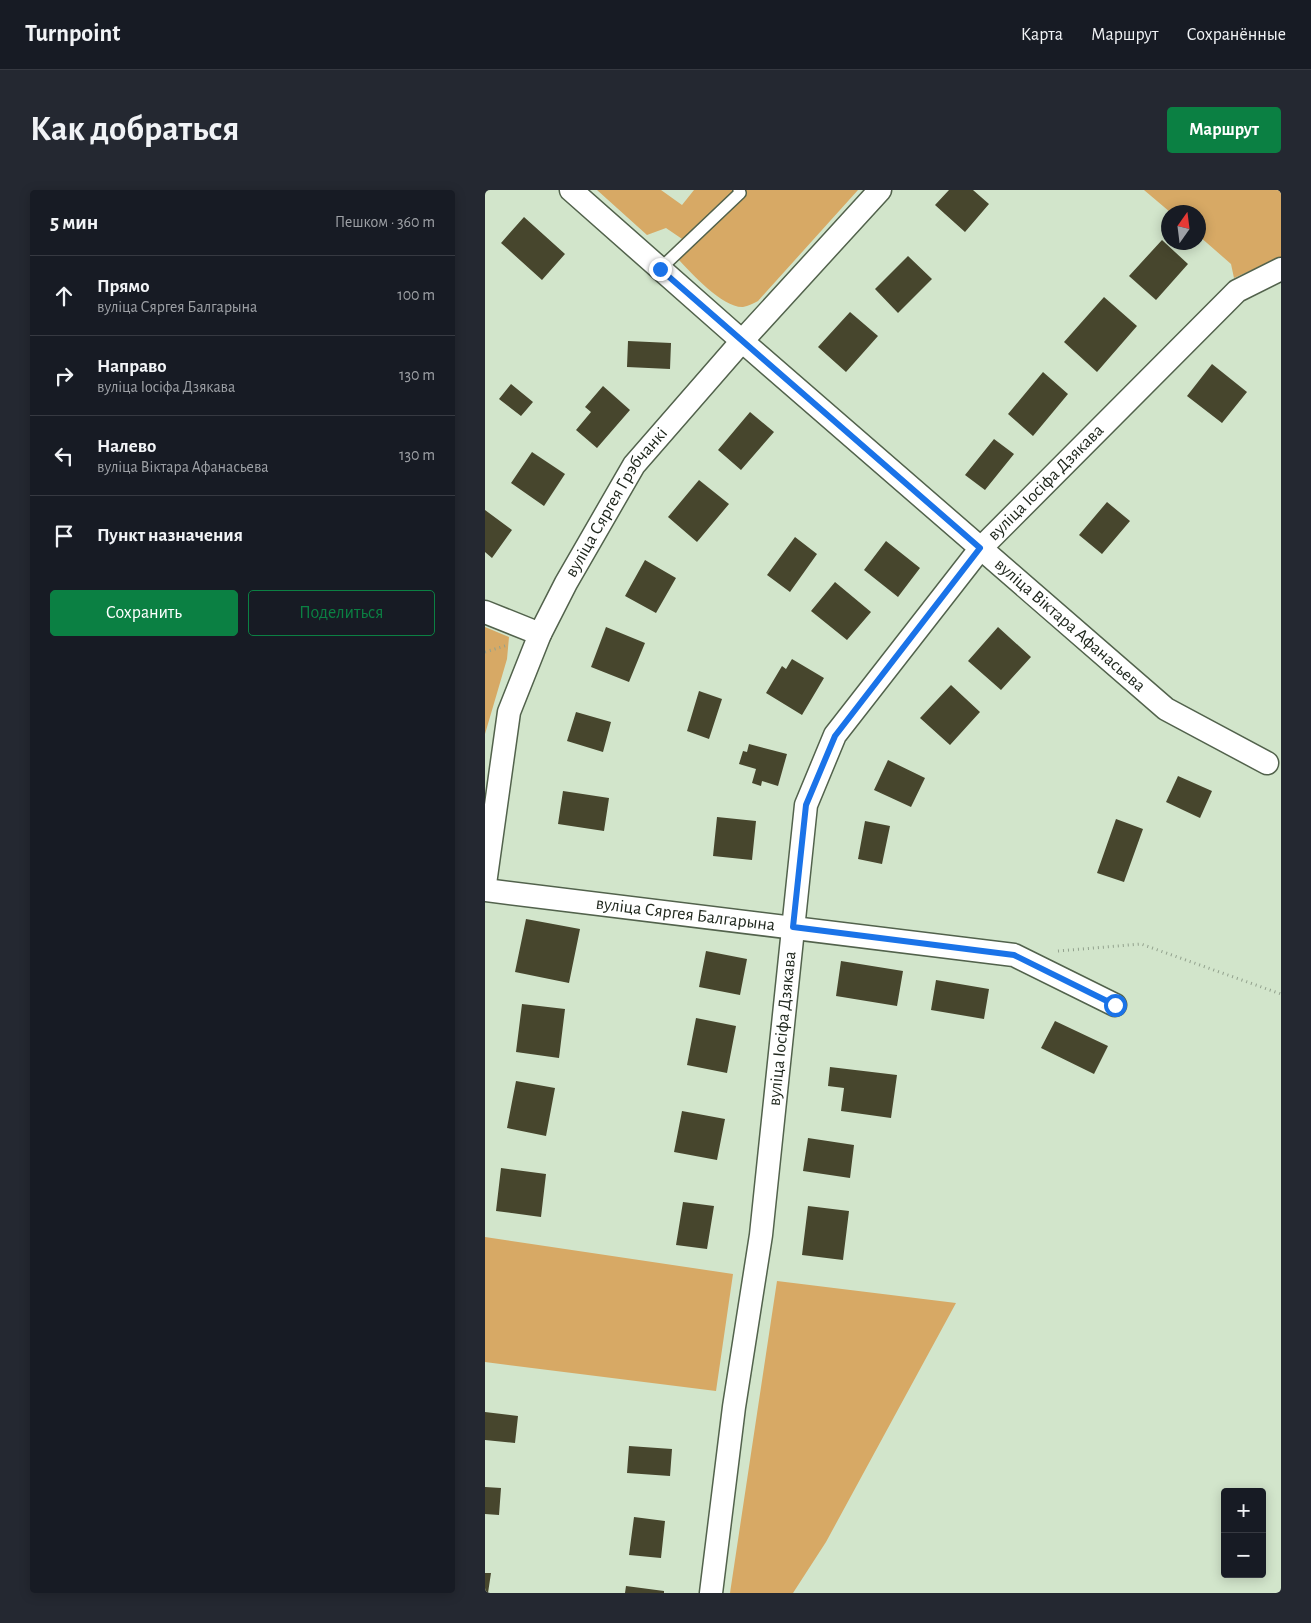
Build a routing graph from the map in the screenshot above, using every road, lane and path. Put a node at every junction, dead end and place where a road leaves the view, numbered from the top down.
1 (571, 190) edge
2 (739, 190) edge
3 (880, 190) edge
4 (660, 269) junction
5 (1281, 269) edge
6 (742, 341) junction
7 (980, 548) junction
8 (485, 612) edge
9 (540, 634) junction
10 (1267, 763) dead end
11 (485, 884) edge
12 (485, 890) edge
13 (793, 927) junction
14 (1053, 951) dead end
15 (1281, 994) edge
16 (1115, 1005) dead end
17 (711, 1593) edge

1 - 4 street, вуліца Віктара Афанасьева
2 - 4 lane
3 - 6 street, вуліца Сяргея Грэбчанкі
4 - 6 street, вуліца Віктара Афанасьева
5 - 7 street, вуліца Іосіфа Дзякава
6 - 7 street, вуліца Віктара Афанасьева
6 - 9 street, вуліца Сяргея Грэбчанкі
7 - 10 street, вуліца Віктара Афанасьева
7 - 13 street, вуліца Іосіфа Дзякава
8 - 9 street
9 - 11 street, вуліца Сяргея Грэбчанкі
12 - 13 street, вуліца Сяргея Балгарына
13 - 16 street, вуліца Сяргея Балгарына
13 - 17 street, вуліца Іосіфа Дзякава
14 - 15 path

